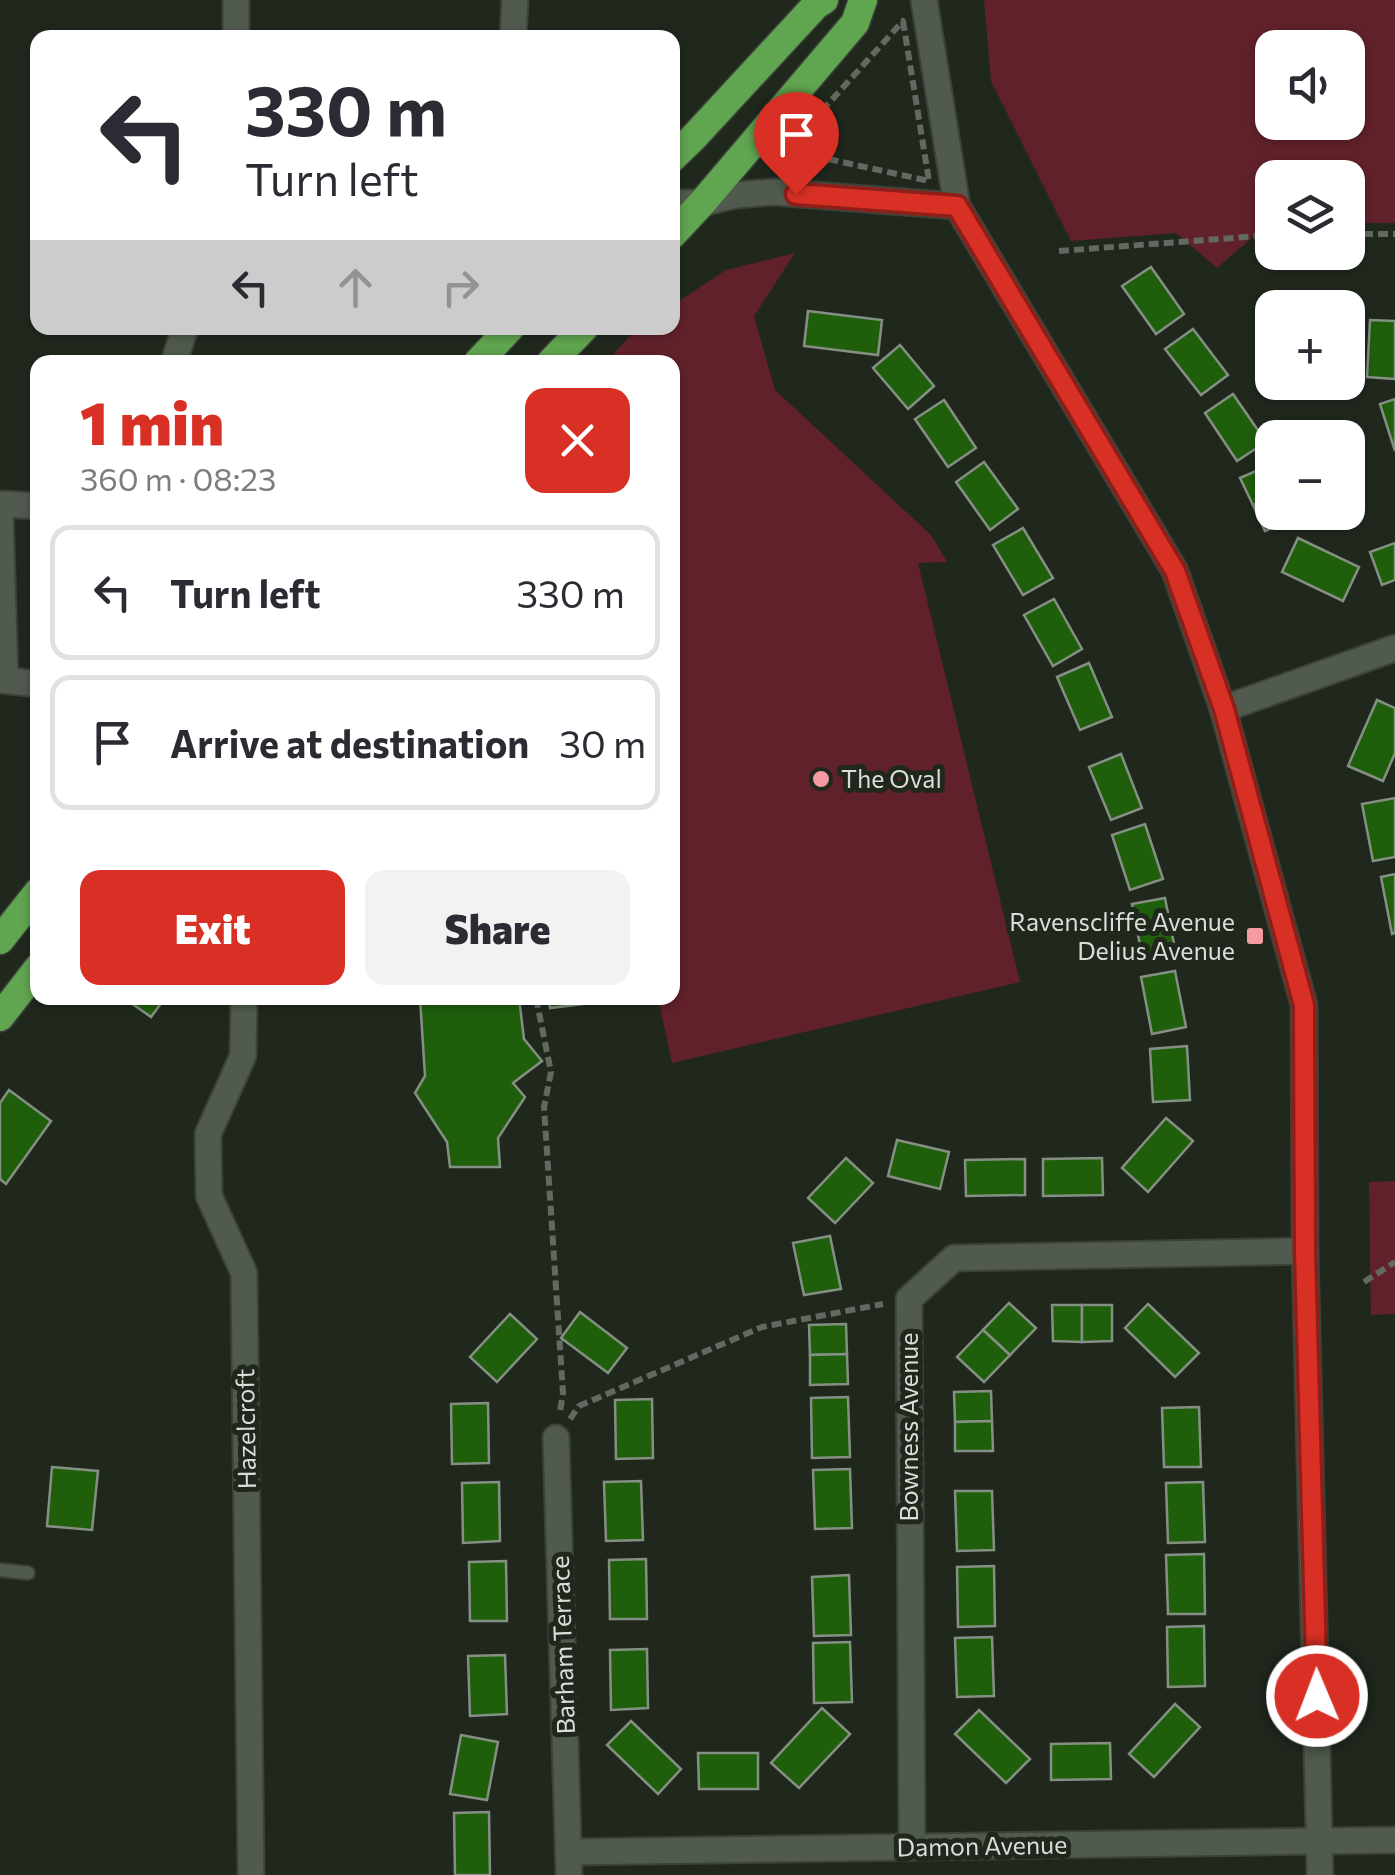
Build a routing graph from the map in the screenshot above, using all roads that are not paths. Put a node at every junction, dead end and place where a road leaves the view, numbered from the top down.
1 (236, 0) edge
2 (515, 0) edge
3 (824, 0) edge
4 (863, 0) edge
5 (924, 0) edge
6 (236, 30) edge
7 (514, 30) edge
8 (680, 151) edge
9 (680, 203) edge
10 (702, 203) junction
11 (957, 206) junction
12 (680, 226) edge
13 (503, 335) edge
14 (577, 335) edge
15 (485, 355) edge
16 (558, 355) edge
17 (30, 506) edge
18 (0, 507) edge
19 (1395, 648) edge
20 (2, 680) edge
21 (30, 683) edge
22 (1224, 709) junction
23 (30, 902) edge
24 (0, 940) edge
25 (30, 978) edge
26 (244, 1005) edge
27 (0, 1017) edge
28 (1305, 1252) junction
29 (556, 1438) road end
30 (0, 1570) edge
31 (28, 1573) dead end
32 (1395, 1840) edge
33 (1319, 1841) junction
34 (912, 1847) junction
35 (569, 1864) edge
36 (251, 1875) edge
37 (1320, 1875) edge

1 - 6 street
2 - 7 street
3 - 8 highway
4 - 10 highway
5 - 11 street
9 - 10 street
10 - 11 street
10 - 12 highway
11 - 22 street
13 - 15 highway
14 - 16 highway
17 - 18 street
18 - 20 street
19 - 22 street
20 - 21 street
22 - 28 street
23 - 24 highway
25 - 27 highway
26 - 36 street, Hazelcroft
28 - 33 street
28 - 34 street, Bowness Avenue
29 - 35 street, Barham Terrace
30 - 31 lane
32 - 33 street, Damon Avenue
33 - 34 street, Damon Avenue
33 - 37 street
34 - 35 street, Damon Avenue

